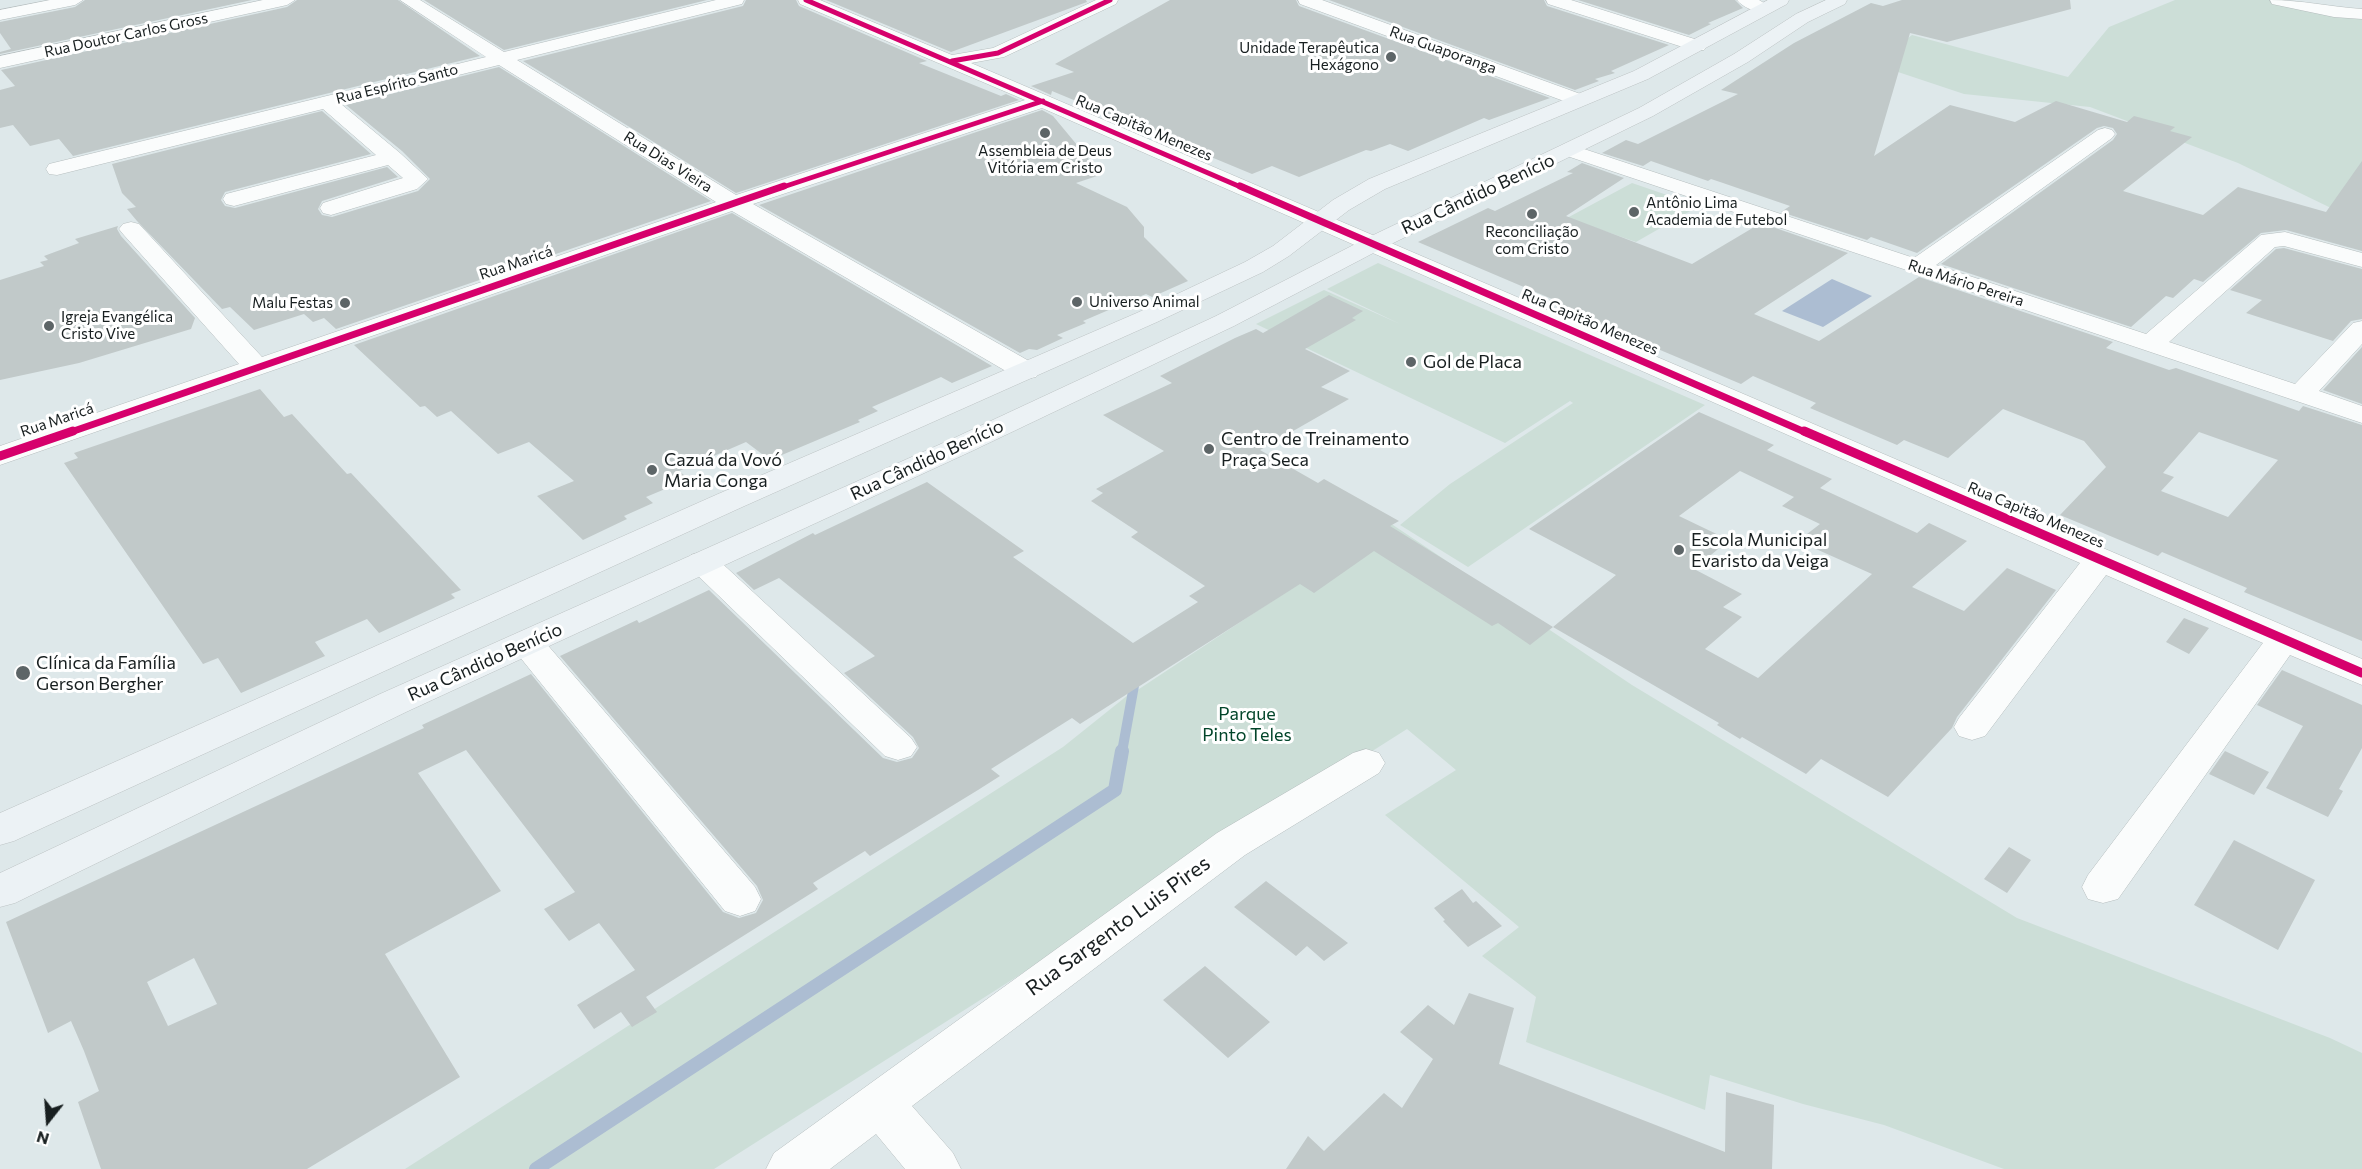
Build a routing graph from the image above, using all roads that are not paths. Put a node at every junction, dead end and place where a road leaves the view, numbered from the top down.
1 (75, 0) edge
2 (287, 0) edge
3 (408, 0) edge
4 (736, 0) edge
5 (806, 0) edge
6 (1110, 0) edge
7 (1306, 0) edge
8 (1554, 0) edge
9 (1839, 0) edge
10 (2278, 0) edge
11 (2361, 0) edge
12 (1763, 3) edge
13 (2334, 12) junction
14 (2362, 14) edge
15 (0, 15) edge
16 (1698, 46) junction
17 (998, 53) junction
18 (501, 59) junction
19 (0, 62) edge
20 (952, 62) junction
21 (983, 75) junction
22 (1579, 100) junction
23 (1043, 101) junction
24 (327, 102) junction
25 (2105, 134) dead end
26 (1571, 151) junction
27 (393, 157) junction
28 (57, 169) dead end
29 (234, 199) dead end
30 (734, 203) junction
31 (331, 208) dead end
32 (1321, 221) junction
33 (131, 229) dead end
34 (1373, 244) junction
35 (2362, 260) edge
36 (1917, 267) junction
37 (2362, 329) edge
38 (2151, 344) junction
39 (257, 368) junction
40 (1026, 371) junction
41 (2301, 394) junction
42 (2362, 414) edge
43 (0, 456) edge
44 (2100, 560) junction
45 (702, 562) junction
46 (2284, 639) junction
47 (527, 643) junction
48 (2362, 673) edge
49 (1972, 727) dead end
50 (898, 747) dead end
51 (1366, 763) dead end
52 (0, 830) edge
53 (2103, 887) dead end
54 (0, 891) edge
55 (740, 899) dead end
56 (879, 1102) junction
57 (791, 1169) edge
58 (936, 1169) edge

1 - 15 street
2 - 19 street, Rua Doutor Carlos Gross
3 - 18 street, Rua Dias Vieira
4 - 18 street, Rua Espírito Santo
5 - 20 street, Rua Capitão Menezes
6 - 17 street
7 - 22 street, Rua Guaporanga
8 - 16 street
9 - 26 main road, Rua Cândido Benício
10 - 13 street
11 - 13 street
12 - 16 main road
13 - 14 street
16 - 22 main road
17 - 20 street
17 - 21 street
18 - 24 street, Rua Espírito Santo
18 - 30 street, Rua Dias Vieira
20 - 21 street, Rua Capitão Menezes
21 - 23 street, Rua Capitão Menezes
22 - 32 main road
23 - 30 street, Rua Maricá
23 - 32 street, Rua Capitão Menezes
24 - 27 street
24 - 28 street, Rua Espírito Santo
25 - 36 street
26 - 34 main road, Rua Cândido Benício
26 - 36 street, Rua Mário Pereira
27 - 29 street
27 - 31 street
30 - 39 street, Rua Maricá
30 - 40 street, Rua Dias Vieira
32 - 34 street, Rua Capitão Menezes
32 - 40 main road
33 - 39 street
34 - 44 street, Rua Capitão Menezes
34 - 45 main road, Rua Cândido Benício
35 - 38 street
36 - 38 street, Rua Mário Pereira
37 - 41 street
38 - 41 street, Rua Mário Pereira
39 - 43 street, Rua Maricá
40 - 52 main road
41 - 42 street, Rua Mário Pereira
44 - 46 street, Rua Capitão Menezes
44 - 49 street
45 - 47 main road, Rua Cândido Benício
45 - 50 street
46 - 48 street, Rua Capitão Menezes
46 - 53 street
47 - 54 main road, Rua Cândido Benício
47 - 55 street
51 - 56 street, Rua Sargento Luis Pires
56 - 57 street, Rua Sargento Luis Pires
56 - 58 street

